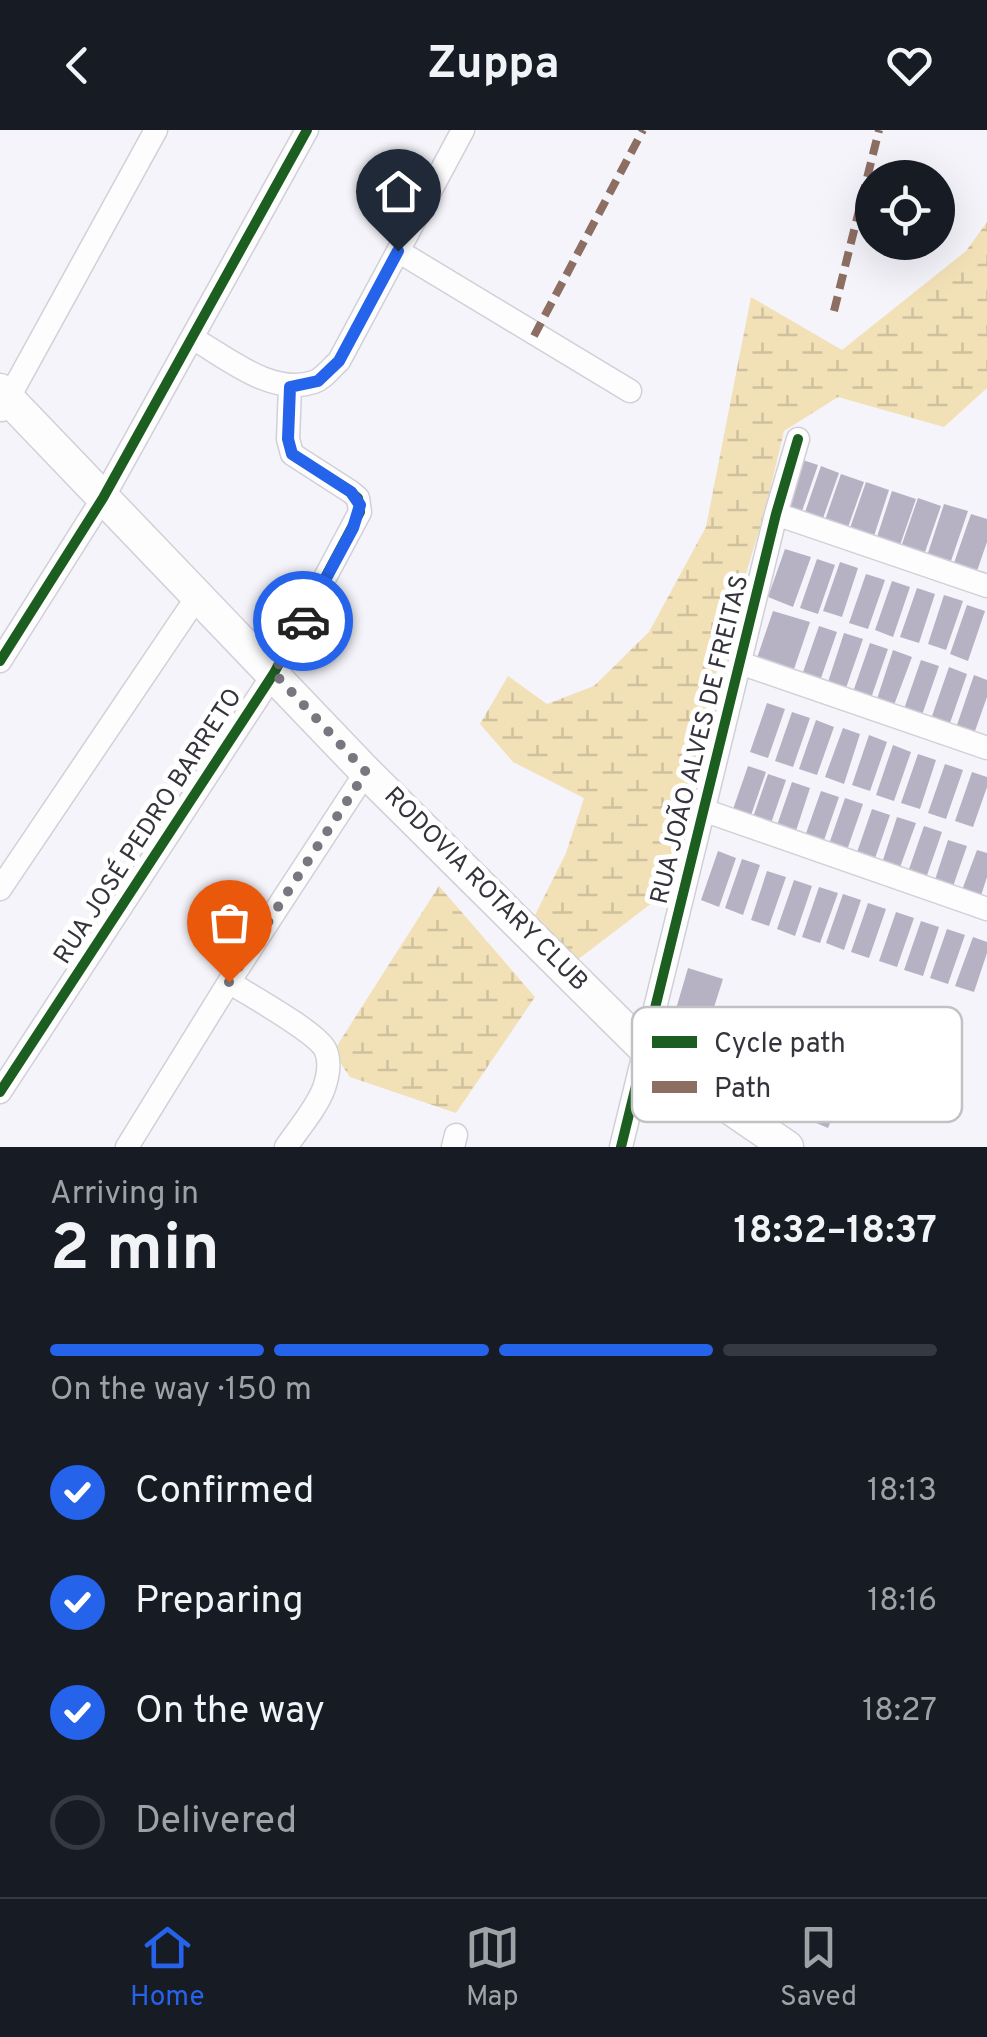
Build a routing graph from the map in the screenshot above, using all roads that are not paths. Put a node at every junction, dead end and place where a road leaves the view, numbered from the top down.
1 (156, 130) edge
2 (307, 130) edge
3 (463, 130) edge
4 (398, 251) junction
5 (194, 339) junction
6 (290, 387) junction
7 (630, 391) dead end
8 (3, 401) edge
9 (798, 439) dead end
10 (103, 498) junction
11 (776, 514) junction
12 (987, 586) edge
13 (199, 594) junction
14 (0, 661) edge
15 (740, 663) junction
16 (274, 673) junction
17 (987, 748) edge
18 (366, 772) junction
19 (703, 810) junction
20 (0, 889) edge
21 (987, 909) edge
22 (229, 982) junction
23 (657, 1007) edge
24 (632, 1035) edge
25 (0, 1092) edge
26 (632, 1108) edge
27 (746, 1122) edge
28 (778, 1145) edge
29 (126, 1147) edge
30 (286, 1147) edge
31 (622, 1147) edge

1 - 8 street
2 - 5 street
3 - 4 street
4 - 6 street
4 - 7 street
5 - 6 street
5 - 10 street
6 - 16 street, RUA JOSÉ PEDRO BARRETO
8 - 10 main road, RODOVIA ROTARY CLUB
9 - 11 street, RUA JOÃO ALVES DE FREITAS
10 - 13 main road, RODOVIA ROTARY CLUB
10 - 14 street
11 - 12 street
11 - 15 street, RUA JOÃO ALVES DE FREITAS
13 - 16 main road, RODOVIA ROTARY CLUB
13 - 20 street
15 - 17 street
15 - 19 street, RUA JOÃO ALVES DE FREITAS
16 - 18 main road, RODOVIA ROTARY CLUB
16 - 25 street, RUA JOSÉ PEDRO BARRETO
18 - 22 street
18 - 24 main road, RODOVIA ROTARY CLUB
19 - 21 street
19 - 23 street, RUA JOÃO ALVES DE FREITAS
22 - 29 street
22 - 30 street
26 - 31 street, RUA JOÃO ALVES DE FREITAS
27 - 28 main road, RODOVIA ROTARY CLUB

